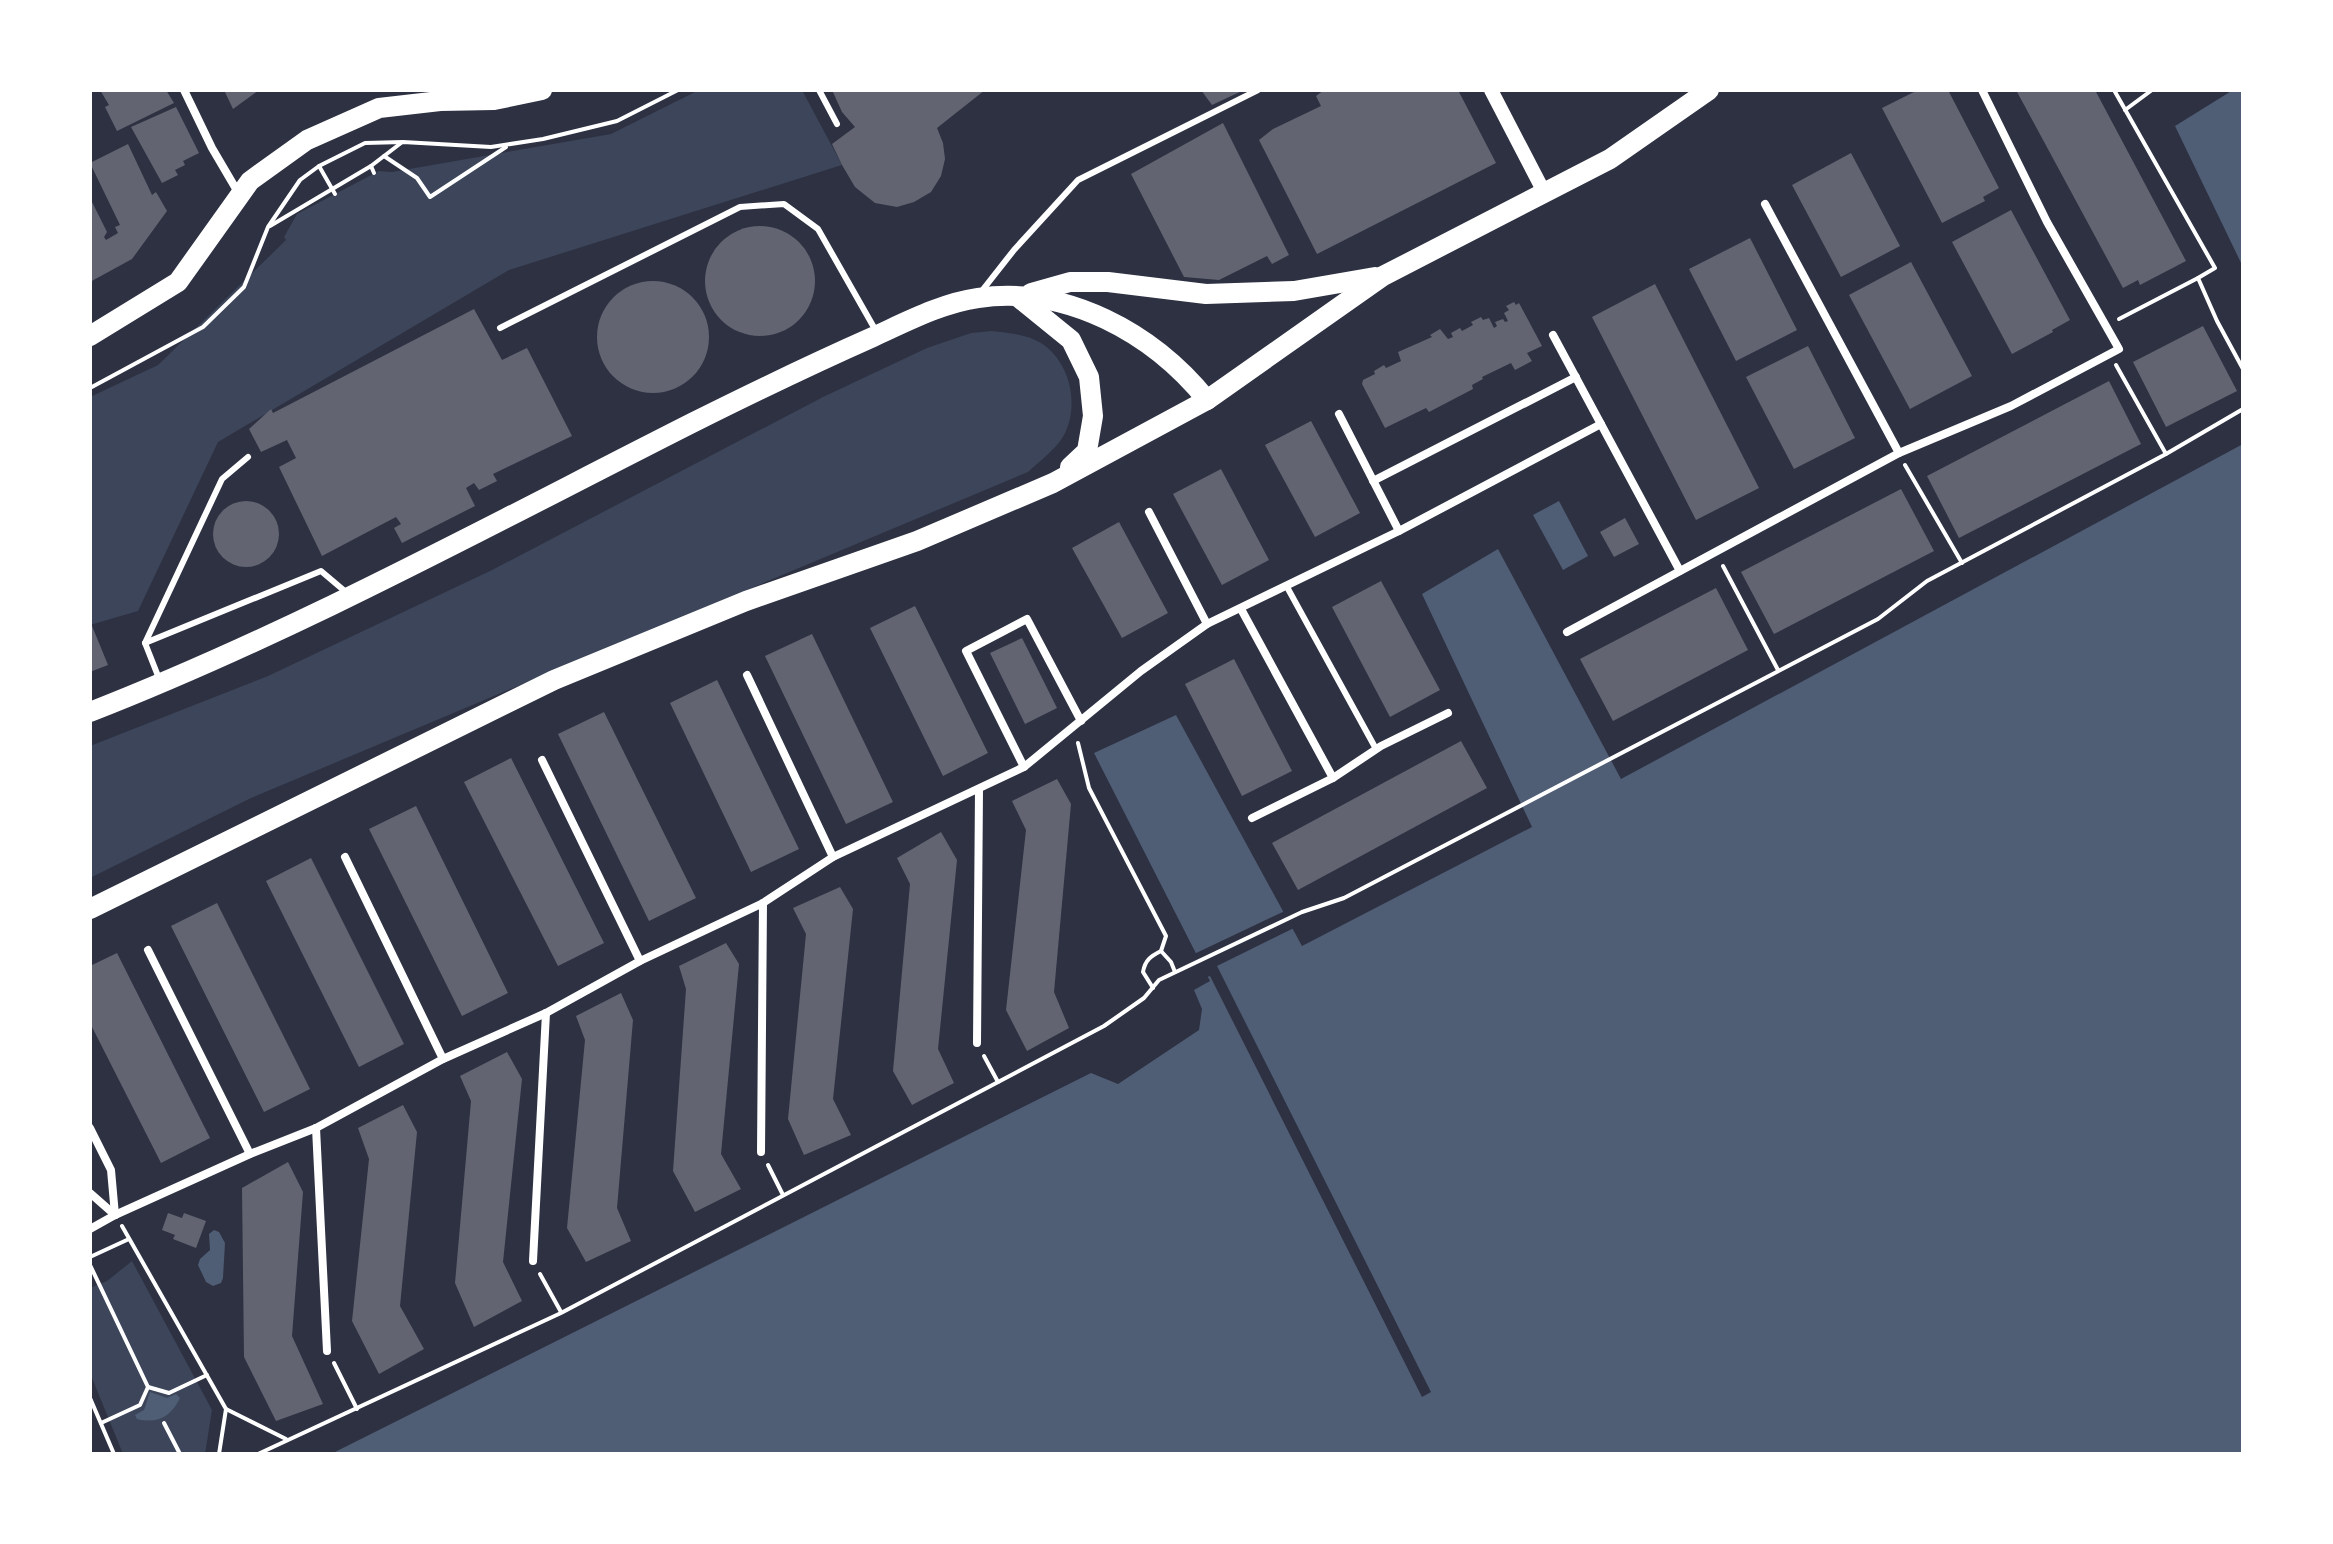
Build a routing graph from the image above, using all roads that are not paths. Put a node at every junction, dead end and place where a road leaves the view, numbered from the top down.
1 (184, 90) edge
2 (542, 90) edge
3 (819, 90) edge
4 (1258, 90) edge
5 (1491, 90) edge
6 (1709, 90) edge
7 (1982, 90) edge
8 (491, 95) edge
9 (837, 124) dead end
10 (1544, 192) junction
11 (240, 195) junction
12 (1765, 204) dead end
13 (1383, 276) junction
14 (1018, 297) junction
15 (977, 298) junction
16 (500, 328) dead end
17 (878, 334) junction
18 (1553, 335) dead end
19 (90, 336) edge
20 (1576, 377) junction
21 (1207, 400) junction
22 (1339, 414) dead end
23 (1601, 424) junction
24 (1899, 453) junction
25 (248, 457) dead end
26 (1373, 481) junction
27 (1053, 483) junction
28 (1149, 512) dead end
29 (1399, 531) junction
30 (1680, 571) junction
31 (1287, 587) junction
32 (349, 595) junction
33 (1241, 609) junction
34 (1207, 624) junction
35 (1567, 632) dead end
36 (145, 643) junction
37 (747, 675) dead end
38 (161, 684) junction
39 (90, 712) edge
40 (1448, 713) dead end
41 (1081, 721) junction
42 (1376, 749) junction
43 (542, 760) dead end
44 (1024, 767) junction
45 (1333, 778) junction
46 (979, 790) junction
47 (1252, 818) dead end
48 (345, 857) dead end
49 (833, 857) junction
50 (763, 903) junction
51 (90, 909) edge
52 (148, 950) dead end
53 (640, 961) junction
54 (546, 1013) junction
55 (977, 1043) road end
56 (443, 1059) junction
57 (90, 1128) edge
58 (316, 1128) junction
59 (761, 1152) road end
60 (250, 1154) junction
61 (90, 1193) edge
62 (115, 1215) junction
63 (90, 1229) edge
64 (533, 1261) road end
65 (327, 1351) road end

1 - 11 street
2 - 8 main road
3 - 9 lane
4 - 15 lane
5 - 10 street
6 - 10 main road
7 - 24 street
8 - 11 main road
10 - 13 main road
11 - 19 main road
12 - 24 street
13 - 14 main road
13 - 21 main road
14 - 15 main road
14 - 21 main road
14 - 27 main road
15 - 17 main road
16 - 17 lane
17 - 32 main road
18 - 20 street
20 - 23 street
20 - 26 street
21 - 27 main road
22 - 26 street
23 - 29 street
23 - 30 street
24 - 30 street
25 - 36 lane
26 - 29 street
27 - 51 main road
28 - 34 street
29 - 31 street
30 - 35 street
31 - 33 street
31 - 42 lane
32 - 36 lane
32 - 38 main road
33 - 34 street
33 - 45 street
34 - 41 street
36 - 38 lane
37 - 49 street
38 - 39 main road
40 - 42 street
41 - 44 street
41 - 44 street
42 - 45 street
43 - 53 street
44 - 46 street
45 - 47 street
46 - 49 street
46 - 55 street
48 - 56 street
49 - 50 street
50 - 53 street
50 - 59 street
52 - 60 street
53 - 54 street
54 - 56 street
54 - 64 street
56 - 58 street
57 - 62 street
58 - 60 street
58 - 65 street
60 - 62 street
61 - 62 street
62 - 63 street

